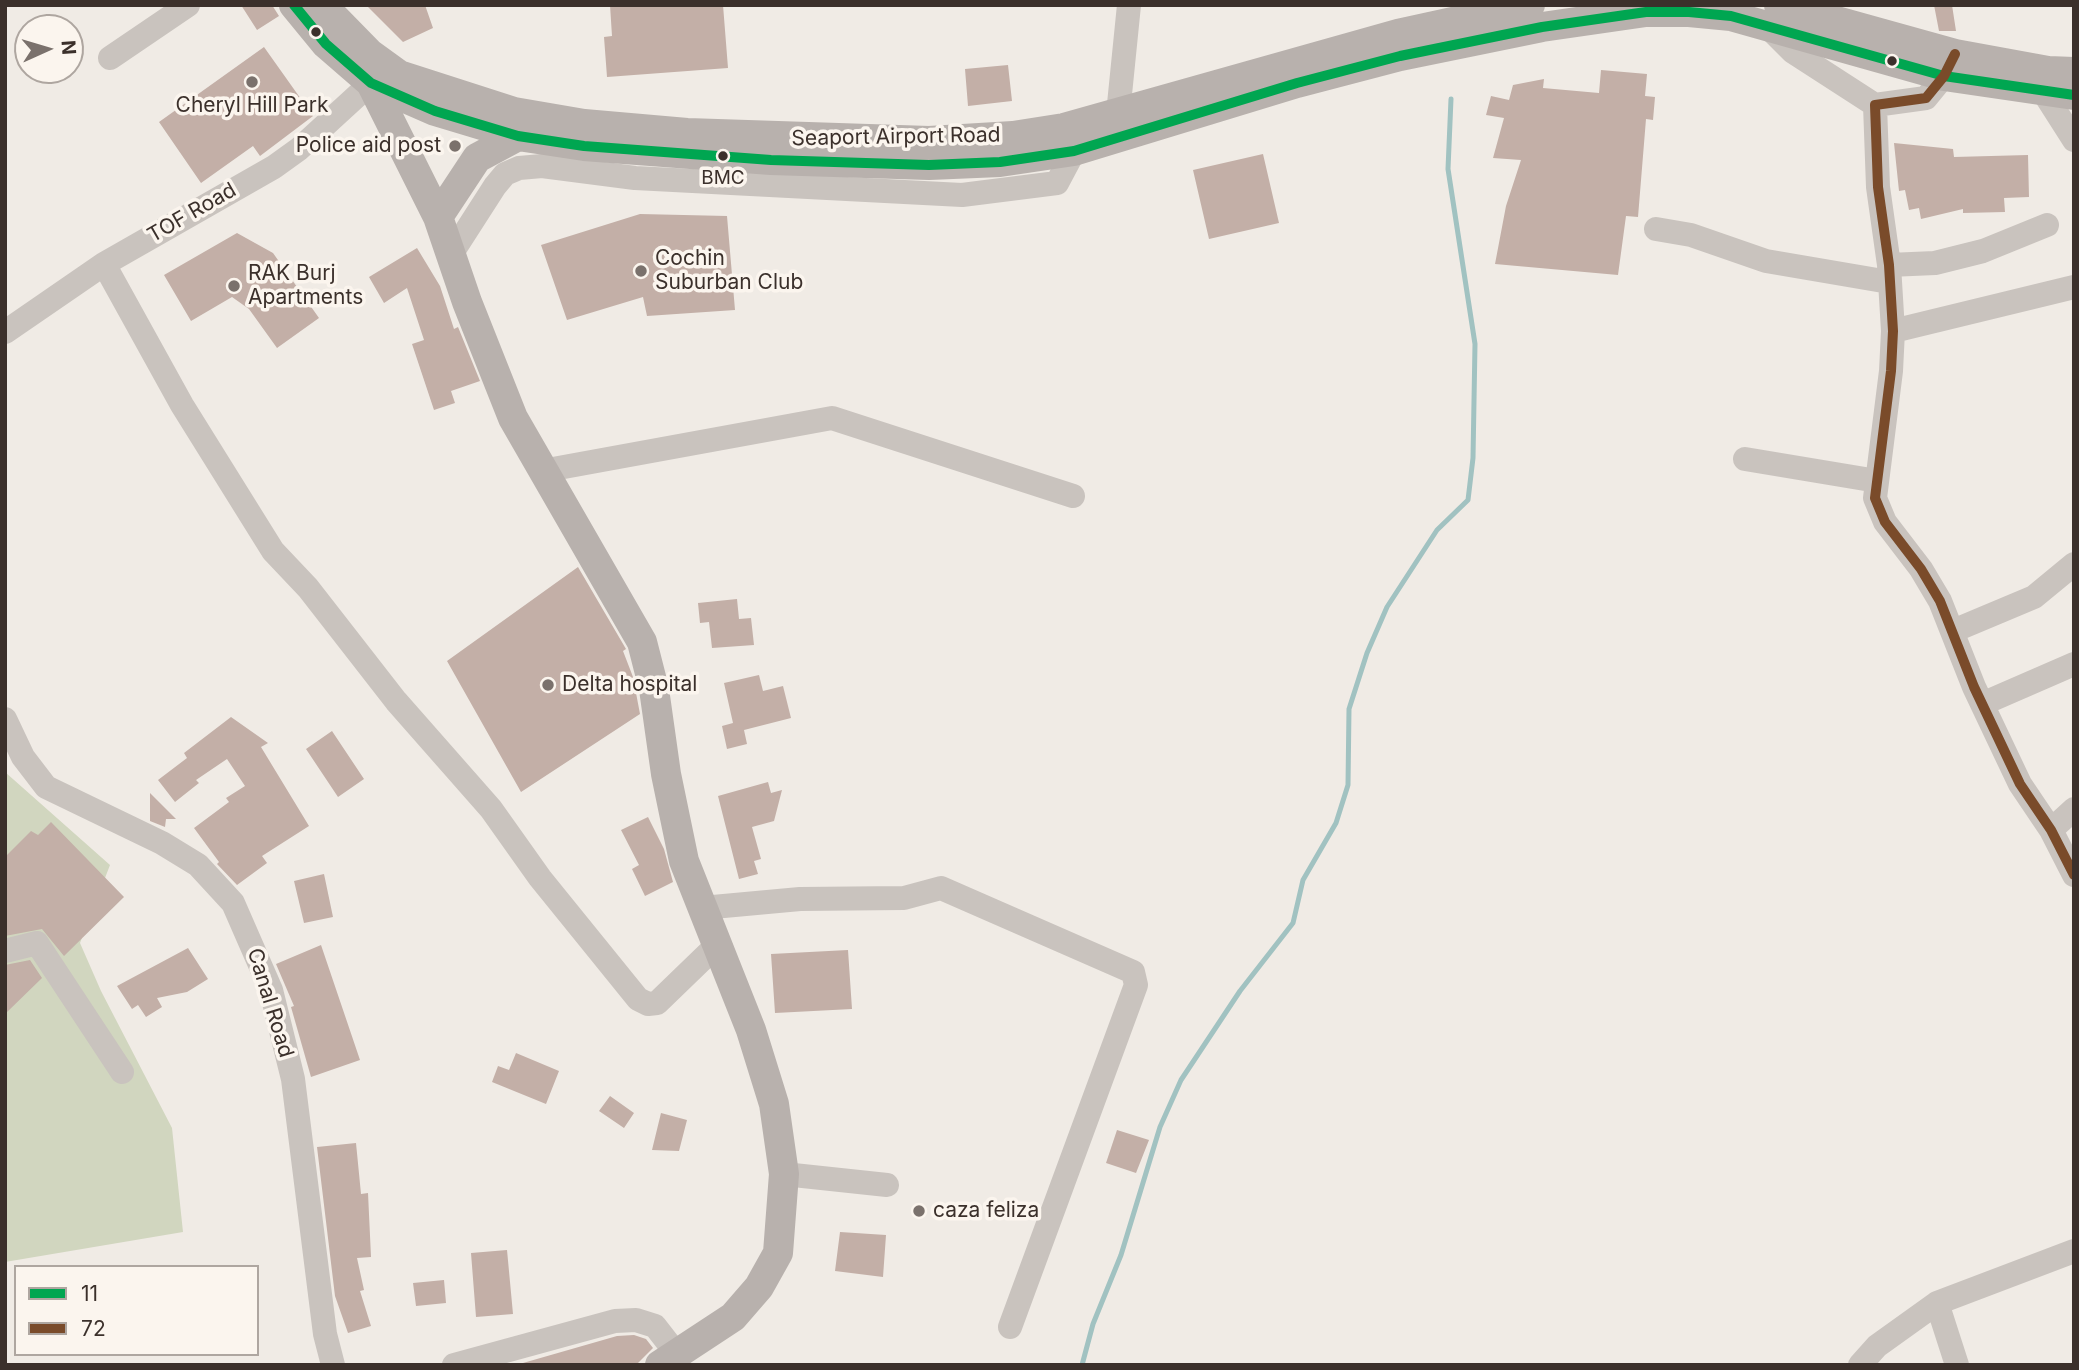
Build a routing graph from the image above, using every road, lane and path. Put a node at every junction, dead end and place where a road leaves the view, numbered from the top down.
1 (188, 5) edge
2 (294, 5) edge
3 (323, 5) edge
4 (1129, 5) edge
5 (1530, 5) edge
6 (1484, 10) edge
7 (1784, 11) edge
8 (110, 58) dead end
9 (1950, 65) junction
10 (2074, 72) edge
11 (375, 73) junction
12 (415, 92) junction
13 (2044, 93) junction
14 (2074, 95) edge
15 (1875, 105) junction
16 (1118, 114) junction
17 (517, 136) junction
18 (2074, 140) edge
19 (1074, 151) junction
20 (412, 161) junction
21 (438, 217) junction
22 (2047, 225) dead end
23 (1656, 229) dead end
24 (450, 256) junction
25 (104, 264) junction
26 (1889, 274) junction
27 (2074, 287) edge
28 (1893, 331) junction
29 (5, 332) edge
30 (1745, 459) dead end
31 (542, 471) junction
32 (1877, 481) junction
33 (1073, 496) dead end
34 (2074, 564) edge
35 (1953, 631) junction
36 (2074, 664) edge
37 (1982, 705) junction
38 (5, 719) edge
39 (2074, 808) edge
40 (2051, 830) junction
41 (2074, 875) edge
42 (702, 908) junction
43 (718, 945) junction
44 (5, 951) edge
45 (122, 1072) dead end
46 (785, 1174) junction
47 (887, 1185) dead end
48 (2074, 1251) edge
49 (1937, 1303) junction
50 (1010, 1327) dead end
51 (668, 1359) edge
52 (333, 1365) edge
53 (454, 1365) edge
54 (1860, 1365) edge
55 (1957, 1365) edge

1 - 8 street
2 - 11 main road, Seaport Airport Road
3 - 11 main road, Seaport Airport Road
4 - 16 street
5 - 6 main road, Seaport Airport Road
6 - 16 main road, Seaport Airport Road
7 - 9 main road, Seaport Airport Road
7 - 15 street
7 - 19 main road, Seaport Airport Road
9 - 10 main road, Seaport Airport Road
9 - 13 main road, Seaport Airport Road
9 - 15 street
11 - 12 main road, Seaport Airport Road
11 - 20 main road
11 - 25 street, TOF Road
12 - 16 main road, Seaport Airport Road
12 - 17 main road, Seaport Airport Road
12 - 20 main road
13 - 14 main road, Seaport Airport Road
13 - 18 street
15 - 26 street
17 - 19 main road, Seaport Airport Road
17 - 21 main road
19 - 24 street
20 - 21 main road
21 - 24 main road
22 - 26 street
23 - 26 street
24 - 31 main road
25 - 29 street, TOF Road
25 - 43 street
26 - 28 street
27 - 28 street
28 - 32 street
30 - 32 street
31 - 33 street
31 - 42 main road
32 - 35 street
34 - 35 street
35 - 37 street
36 - 37 street
37 - 40 street
38 - 52 street, Canal Road
39 - 40 street
40 - 41 street
42 - 43 main road
42 - 50 street
43 - 46 main road
44 - 45 street
46 - 47 street
46 - 51 main road
48 - 49 street
49 - 54 street
49 - 55 street
51 - 53 street

